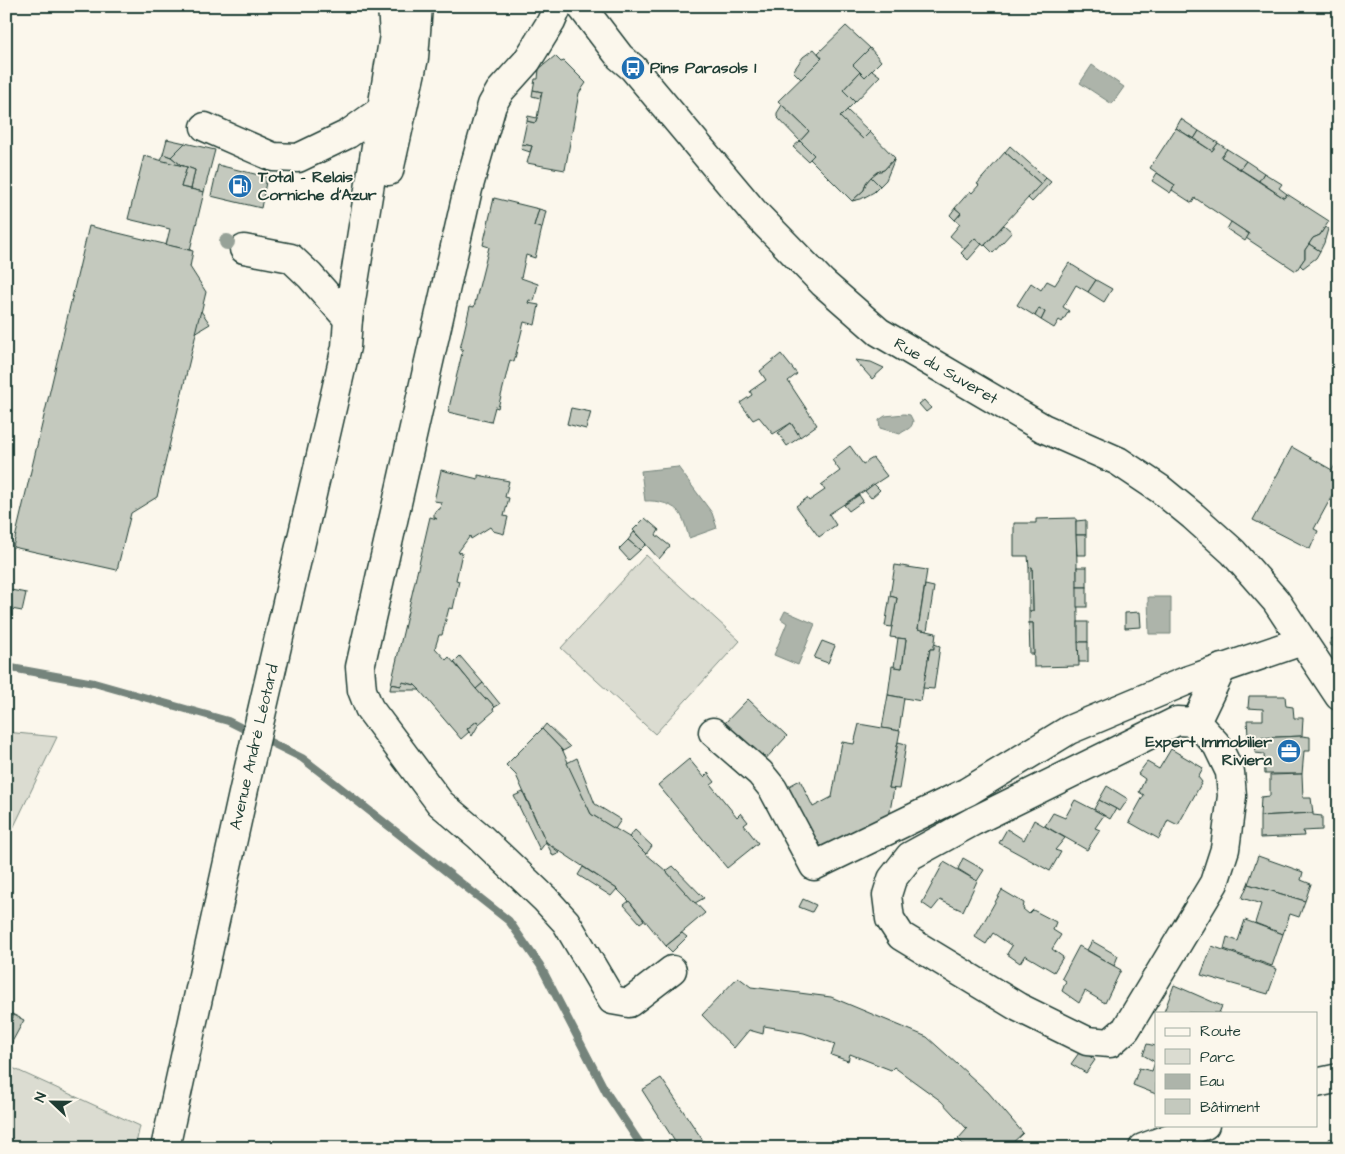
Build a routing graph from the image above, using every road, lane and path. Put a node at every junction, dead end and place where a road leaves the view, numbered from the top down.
1 (392, 6) edge
2 (418, 6) edge
3 (558, 6) edge
4 (582, 6) edge
5 (382, 110) junction
6 (205, 127) dead end
7 (244, 249) dead end
8 (348, 319) junction
9 (346, 347) junction
10 (1302, 641) junction
11 (1222, 668) junction
12 (1339, 696) edge
13 (1196, 722) junction
14 (713, 732) dead end
15 (672, 970) dead end
16 (1339, 1078) edge
17 (1318, 1083) edge
18 (1202, 1126) edge
19 (165, 1148) edge
20 (1143, 1148) edge

1 - 5 main road, Avenue André Léotard
2 - 9 main road, Avenue André Léotard
3 - 15 main road
4 - 10 main road, Rue du Suveret
5 - 6 main road
5 - 8 main road, Avenue André Léotard
7 - 8 main road
8 - 9 main road, Avenue André Léotard
9 - 19 main road, Avenue André Léotard
10 - 11 main road
10 - 12 main road, Rue du Suveret
11 - 13 main road
11 - 14 main road
13 - 13 main road
16 - 17 main road
18 - 20 main road

